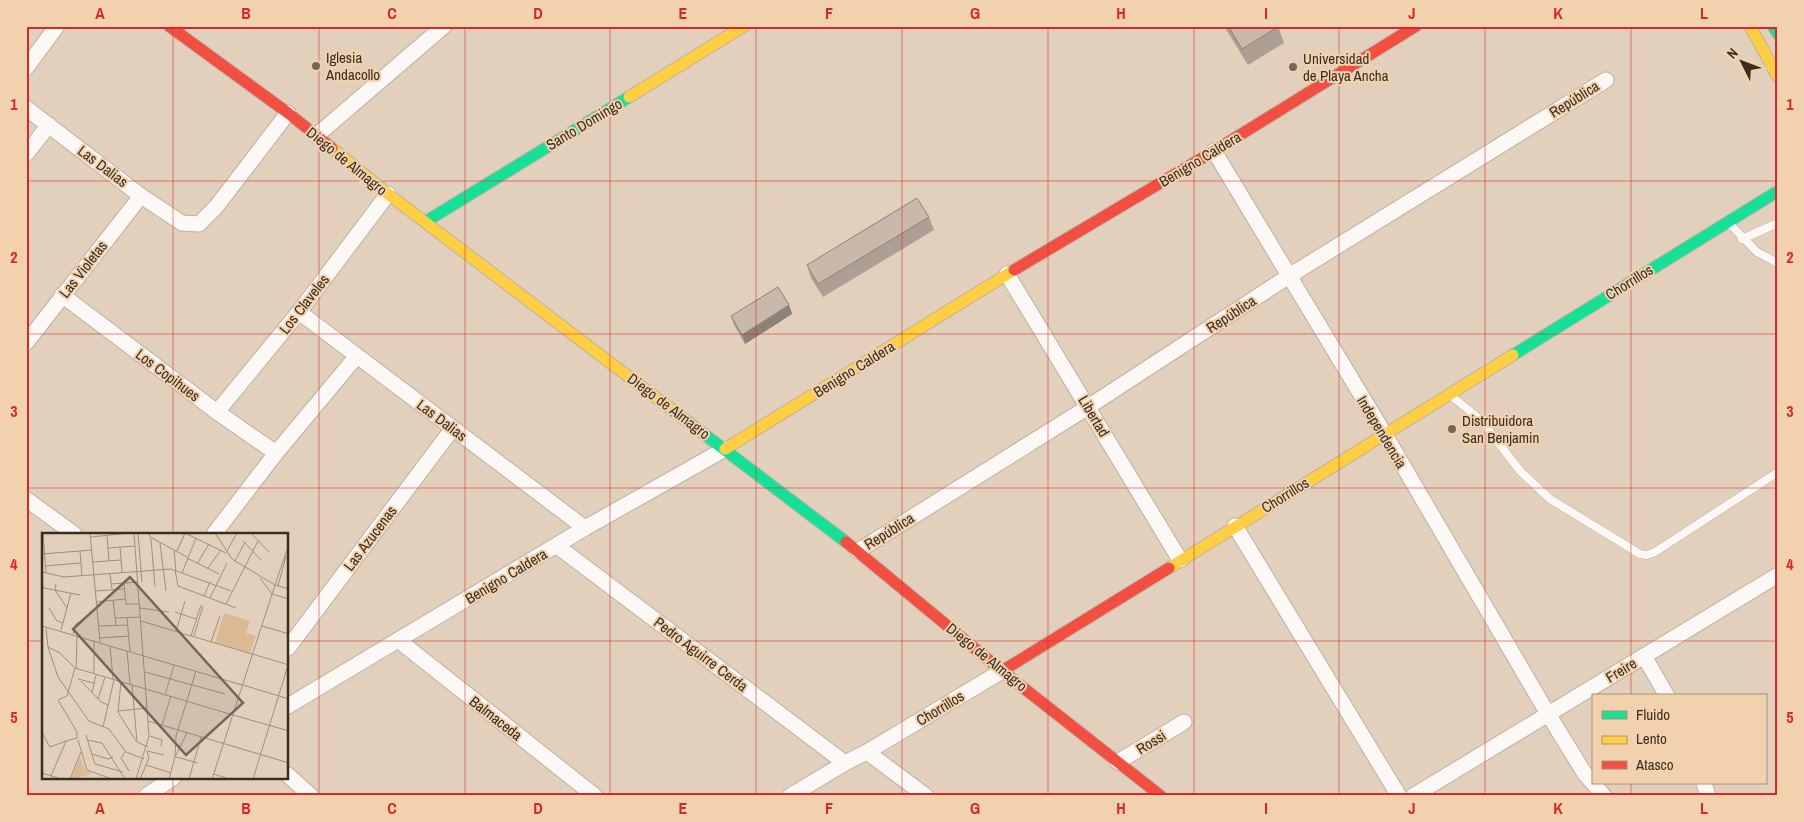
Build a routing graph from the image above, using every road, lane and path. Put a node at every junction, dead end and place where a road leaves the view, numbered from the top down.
1 (57, 26) edge
2 (169, 26) edge
3 (444, 26) edge
4 (744, 26) edge
5 (1416, 26) edge
6 (1750, 26) edge
7 (1773, 26) edge
8 (1778, 34) edge
9 (26, 68) edge
10 (1778, 77) edge
11 (1606, 80) dead end
12 (26, 108) edge
13 (288, 113) junction
14 (49, 125) junction
15 (316, 136) junction
16 (1214, 151) junction
17 (26, 154) edge
18 (1778, 191) edge
19 (388, 194) junction
20 (141, 196) junction
21 (425, 222) junction
22 (1728, 222) junction
23 (1778, 223) edge
24 (1742, 238) junction
25 (1778, 263) edge
26 (1008, 274) junction
27 (1288, 276) junction
28 (62, 295) junction
29 (299, 312) junction
30 (26, 343) edge
31 (356, 357) junction
32 (1448, 394) junction
33 (1088, 407) junction
34 (217, 412) junction
35 (453, 428) junction
36 (1384, 434) junction
37 (725, 449) junction
38 (276, 453) junction
39 (1778, 472) edge
40 (26, 499) edge
41 (1234, 526) junction
42 (585, 528) junction
43 (73, 533) edge
44 (215, 533) edge
45 (557, 546) junction
46 (858, 551) junction
47 (1180, 560) junction
48 (1777, 578) edge
49 (398, 640) junction
50 (289, 647) edge
51 (1644, 656) junction
52 (1002, 670) junction
53 (1666, 694) edge
54 (290, 701) edge
55 (1548, 714) junction
56 (1184, 722) dead end
57 (867, 752) junction
58 (1118, 762) junction
59 (845, 763) junction
60 (289, 777) edge
61 (170, 780) edge
62 (1592, 782) edge
63 (1594, 784) edge
64 (1704, 784) edge
65 (1158, 795) edge
66 (146, 796) edge
67 (311, 796) edge
68 (595, 796) edge
69 (790, 796) edge
70 (926, 796) edge
71 (1399, 796) edge
72 (1413, 796) edge
73 (1604, 796) edge
74 (1708, 796) edge

1 - 9 street
2 - 13 street, Diego de Almagro
3 - 15 street
4 - 21 street, Santo Domingo
5 - 16 street, Benigno Caldera
6 - 10 street
7 - 8 street
11 - 27 street, República
12 - 14 street, Las Dalias
13 - 15 street, Diego de Almagro
13 - 20 street, Las Dalias
14 - 17 street
14 - 20 street, Las Dalias
15 - 19 street, Diego de Almagro
16 - 26 street, Benigno Caldera
16 - 27 street, Independencia
18 - 22 street, Chorrillos
19 - 21 street, Diego de Almagro
19 - 29 street, Los Claveles
20 - 28 street, Las Violetas
21 - 37 street, Diego de Almagro
22 - 24 lane
22 - 32 street, Chorrillos
23 - 24 lane
24 - 25 lane
26 - 33 street, Libertad
26 - 37 street, Benigno Caldera
27 - 33 street, República
27 - 36 street, Independencia
28 - 30 street, Las Violetas
28 - 34 street, Los Copihues
29 - 31 street, Las Dalias
29 - 34 street, Los Claveles
31 - 35 street, Las Dalias
31 - 38 street
32 - 36 street, Chorrillos
32 - 39 lane
33 - 46 street, República
33 - 47 street, Libertad
34 - 38 street, Los Copihues
35 - 42 street, Las Dalias
35 - 50 street, Las Azucenas
36 - 41 street, Chorrillos
36 - 55 street, Independencia
37 - 42 street, Benigno Caldera
37 - 46 street, Diego de Almagro
38 - 44 street
40 - 43 street
41 - 47 street, Chorrillos
41 - 71 street
42 - 45 street, Benigno Caldera
45 - 49 street, Benigno Caldera
45 - 59 street, Pedro Aguirre Cerda
46 - 52 street, Diego de Almagro
47 - 52 street, Chorrillos
48 - 51 street, Freire
49 - 54 street, Benigno Caldera
49 - 68 street, Balmaceda
51 - 53 street
51 - 55 street, Freire
52 - 57 street, Chorrillos
52 - 58 street, Diego de Almagro
55 - 62 street, Independencia
55 - 72 street, Freire
56 - 58 street, Rossi
57 - 59 street, Chorrillos
57 - 70 street
58 - 65 street, Diego de Almagro
59 - 69 street, Chorrillos
60 - 67 street
61 - 66 street
63 - 73 street, Independencia
64 - 74 street

